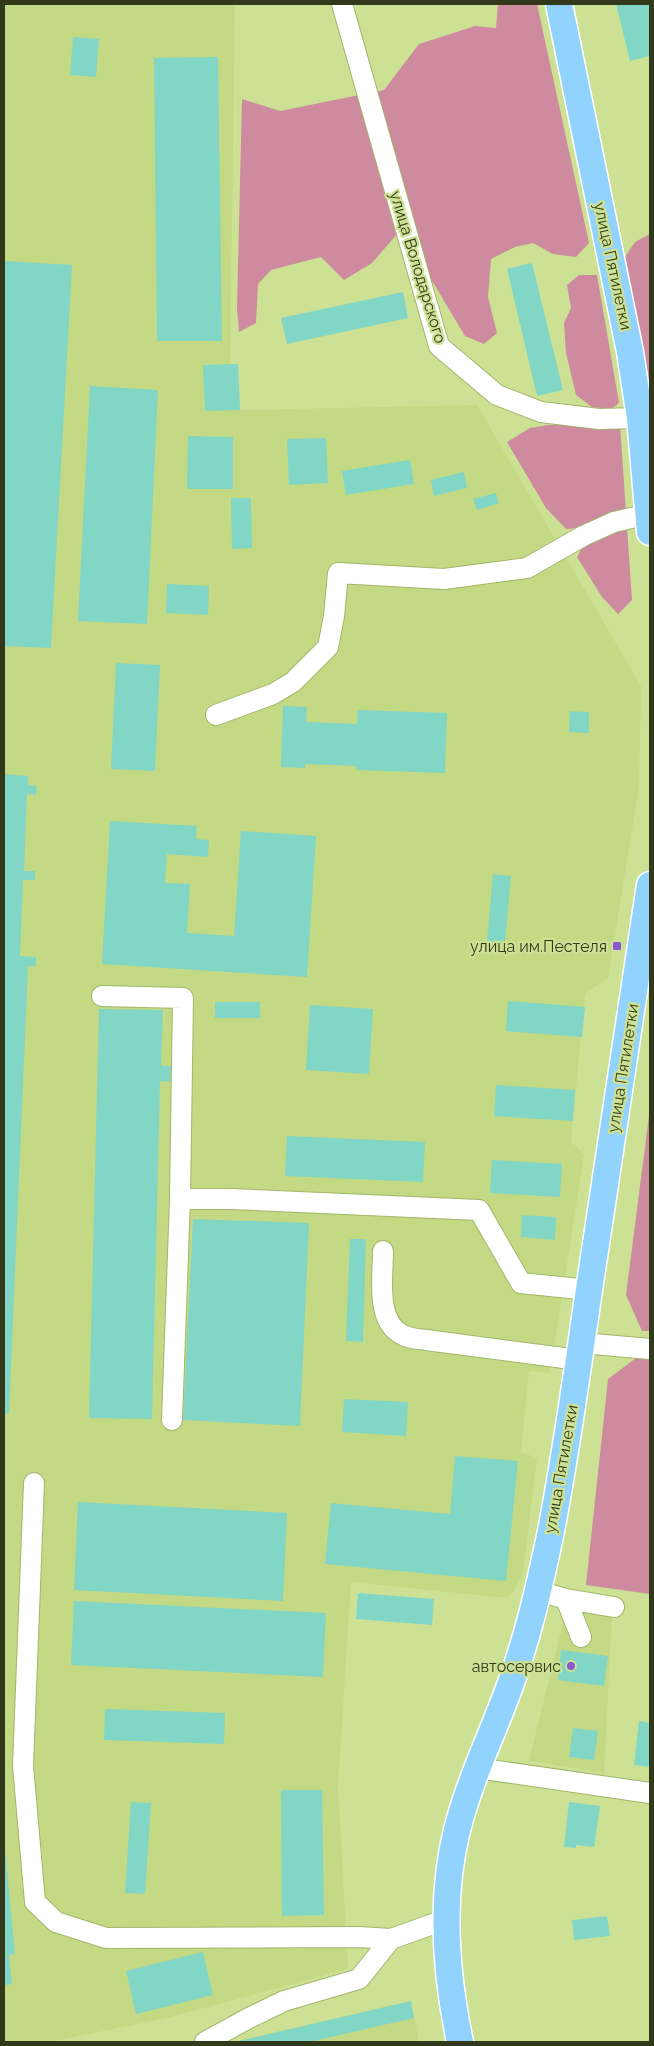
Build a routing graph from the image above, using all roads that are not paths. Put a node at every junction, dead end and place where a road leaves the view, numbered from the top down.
1 (342, 4) edge
2 (558, 4) edge
3 (645, 420) edge
4 (650, 523) edge
5 (216, 715) dead end
6 (650, 889) edge
7 (102, 996) dead end
8 (180, 1199) junction
9 (383, 1251) dead end
10 (589, 1290) junction
11 (650, 1349) edge
12 (580, 1352) junction
13 (172, 1420) dead end
14 (34, 1483) dead end
15 (538, 1592) junction
16 (566, 1599) junction
17 (614, 1607) dead end
18 (581, 1637) dead end
19 (478, 1768) junction
20 (650, 1793) edge
21 (447, 1919) junction
22 (391, 1939) junction
23 (205, 2042) edge
24 (460, 2042) edge

1 - 3 street, улица Володарского
2 - 3 main road, улица Пятилетки
3 - 4 main road, улица Пятилетки
4 - 5 street
6 - 10 main road, улица Пятилетки
7 - 8 street
8 - 10 street
8 - 13 street
9 - 12 street
10 - 12 main road, улица Пятилетки
11 - 12 street
12 - 15 main road, улица Пятилетки
14 - 22 street
15 - 16 street
15 - 19 main road, улица Пятилетки
16 - 17 street
16 - 18 street
19 - 20 street
19 - 21 main road, улица Пятилетки
21 - 22 street
21 - 24 main road, улица Пятилетки
22 - 23 street

